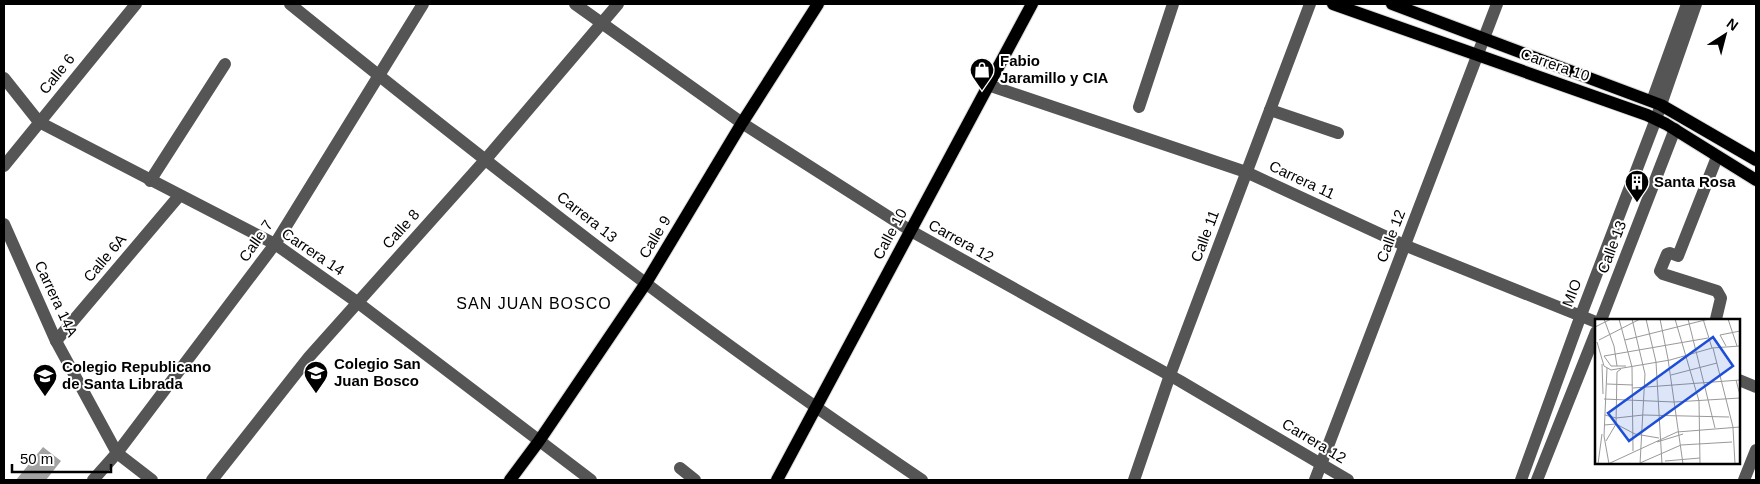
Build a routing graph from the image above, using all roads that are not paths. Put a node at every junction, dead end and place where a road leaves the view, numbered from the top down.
1 (136, 4) edge
2 (290, 4) edge
3 (423, 4) edge
4 (575, 4) edge
5 (618, 4) edge
6 (818, 4) edge
7 (1032, 4) edge
8 (1173, 4) edge
9 (1310, 4) edge
10 (1333, 4) edge
11 (1392, 4) edge
12 (1497, 4) edge
13 (1687, 4) edge
14 (1696, 4) edge
15 (602, 23) junction
16 (1485, 38) junction
17 (1478, 55) junction
18 (225, 64) dead end
19 (378, 75) junction
20 (4, 78) edge
21 (988, 85) junction
22 (1656, 103) junction
23 (1139, 108) dead end
24 (1270, 110) junction
25 (1656, 119) junction
26 (39, 122) junction
27 (742, 123) junction
28 (1675, 129) junction
29 (1338, 133) dead end
30 (1717, 156) junction
31 (486, 159) junction
32 (1756, 160) edge
33 (4, 166) edge
34 (1246, 172) junction
35 (1756, 180) edge
36 (150, 181) junction
37 (179, 196) junction
38 (4, 224) edge
39 (911, 231) junction
40 (275, 244) junction
41 (1404, 245) junction
42 (646, 283) junction
43 (357, 302) junction
44 (1581, 315) junction
45 (1601, 319) edge
46 (1716, 319) dead end
47 (1595, 322) edge
48 (1595, 335) edge
49 (56, 341) junction
50 (1170, 375) junction
51 (1740, 380) edge
52 (1756, 387) edge
53 (816, 408) junction
54 (539, 441) junction
55 (1756, 450) edge
56 (117, 452) junction
57 (1322, 466) junction
58 (680, 468) dead end
59 (93, 480) edge
60 (152, 480) edge
61 (212, 480) edge
62 (510, 480) edge
63 (591, 480) edge
64 (695, 480) edge
65 (777, 480) edge
66 (922, 480) edge
67 (1134, 480) edge
68 (1315, 480) edge
69 (1348, 480) edge
70 (1520, 480) edge
71 (1538, 480) edge
72 (1744, 480) edge

1 - 26 street, Calle 6
2 - 19 street, Carrera 13
3 - 19 street, Calle 7
4 - 15 street, Carrera 12
5 - 15 street, Calle 8
6 - 27 main road, Calle 9
7 - 21 main road, Calle 10
8 - 23 street
9 - 24 street, Calle 11
10 - 17 main road, Carrera 10
11 - 16 main road, Carrera 10
12 - 16 street, Calle 12
13 - 22 street
14 - 22 street
15 - 27 street, Carrera 12
15 - 31 street, Calle 8
16 - 17 street, Calle 12
16 - 22 main road, Carrera 10
17 - 25 main road, Carrera 10
17 - 41 street, Calle 12
18 - 36 street
19 - 31 street, Carrera 13
19 - 40 street, Calle 7
20 - 26 street, Carrera 14
21 - 34 street, Carrera 11
21 - 39 main road, Calle 10
22 - 25 street
22 - 32 main road, Carrera 10
24 - 29 street
24 - 34 street, Calle 11
25 - 28 main road, Carrera 10
25 - 44 street, MIO
26 - 33 street, Calle 6
26 - 36 street, Carrera 14
27 - 39 street, Carrera 12
27 - 42 main road, Calle 9
28 - 30 main road, Carrera 10
28 - 45 street, Calle 13
30 - 35 main road, Carrera 10
30 - 46 street
31 - 42 street, Carrera 13
31 - 43 street, Calle 8
34 - 41 street, Carrera 11
34 - 50 street, Calle 11
36 - 37 street, Carrera 14
37 - 40 street, Carrera 14
37 - 49 street, Calle 6A
38 - 49 street, Carrera 14A
39 - 50 street, Carrera 12
39 - 53 main road, Calle 10
40 - 43 street, Carrera 14
40 - 56 street, Calle 7
41 - 44 street, Carrera 11
41 - 57 street, Calle 12
42 - 53 street, Carrera 13
42 - 54 main road, Calle 9
43 - 54 street, Carrera 14
43 - 61 street, Calle 8
44 - 47 street, Carrera 11
44 - 70 street, MIO
48 - 71 street
49 - 56 street, Carrera 14A
50 - 57 street, Carrera 12
50 - 67 street, Calle 11
51 - 52 street
53 - 65 main road, Calle 10
53 - 66 street, Carrera 13
54 - 62 main road, Calle 9
54 - 63 street, Carrera 14
55 - 72 street
56 - 59 street, Calle 7
56 - 60 street, Carrera 14A
57 - 68 street, Calle 12
57 - 69 street, Carrera 12
58 - 64 street

